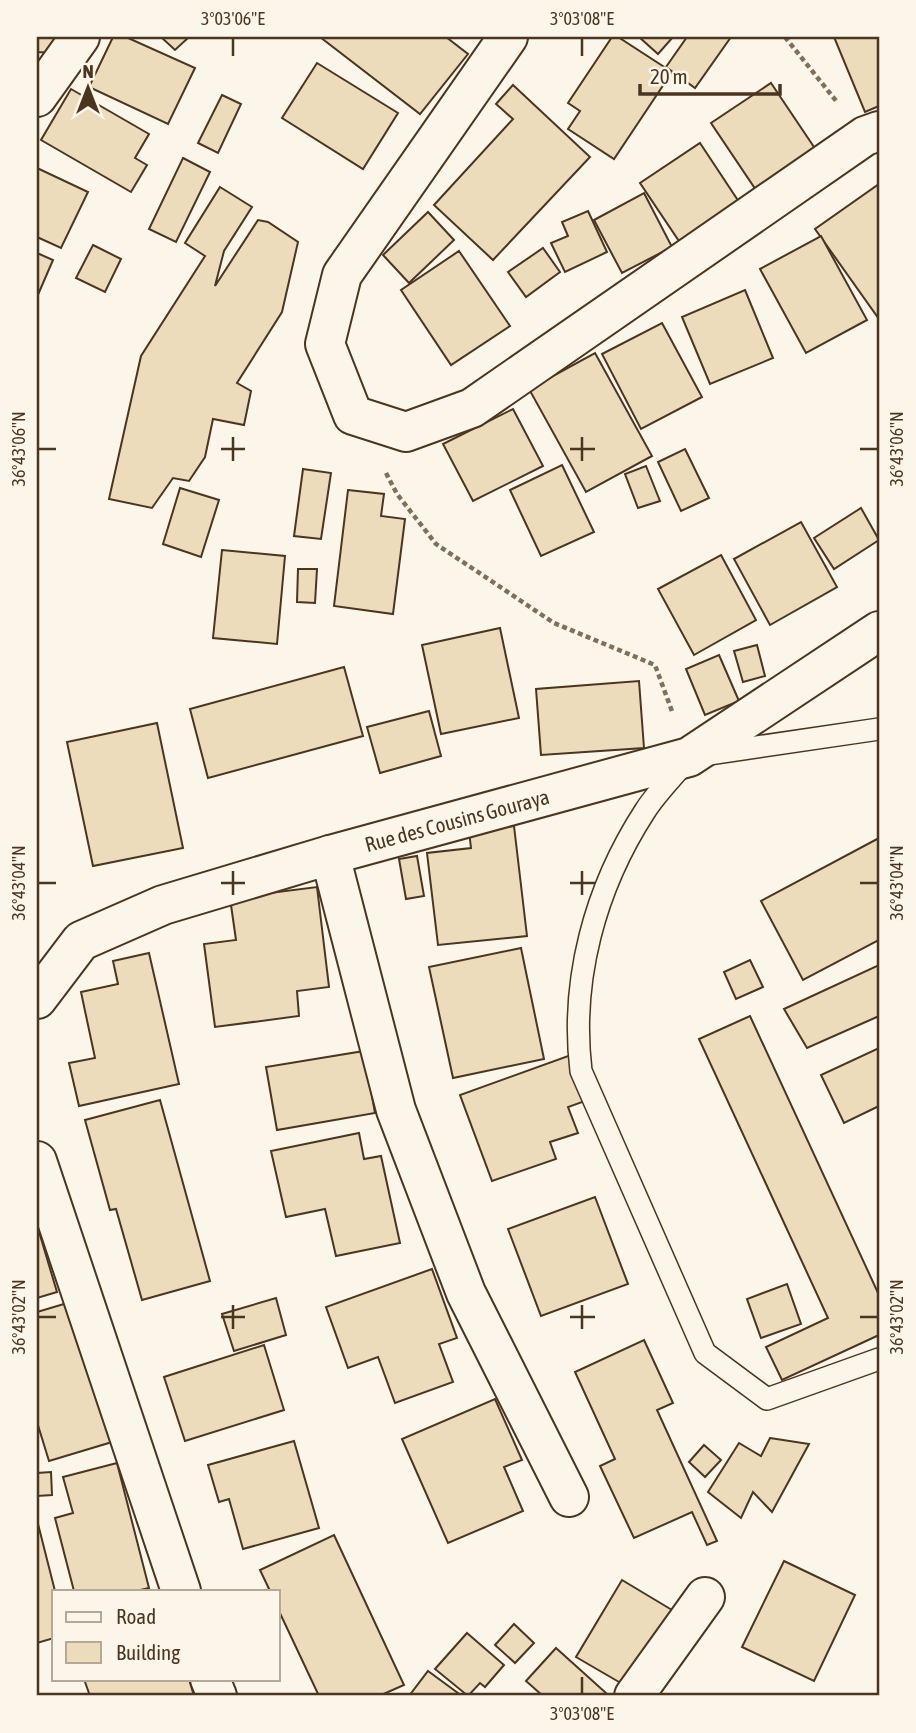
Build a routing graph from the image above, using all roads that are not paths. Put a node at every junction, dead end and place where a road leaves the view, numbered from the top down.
1 (80, 37) edge
2 (508, 37) edge
3 (37, 97) edge
4 (872, 134) edge
5 (879, 631) edge
6 (879, 729) edge
7 (689, 757) junction
8 (330, 855) junction
9 (37, 999) edge
10 (37, 1161) edge
11 (879, 1359) edge
12 (569, 1497) dead end
13 (181, 1590) edge
14 (705, 1597) dead end
15 (634, 1696) edge

1 - 3 street
2 - 4 street
5 - 7 street, Rue des Cousins Gouraya
6 - 7 lane
7 - 8 street, Rue des Cousins Gouraya
7 - 11 lane
8 - 9 street, Rue des Cousins Gouraya
8 - 12 street
10 - 13 street
14 - 15 street

